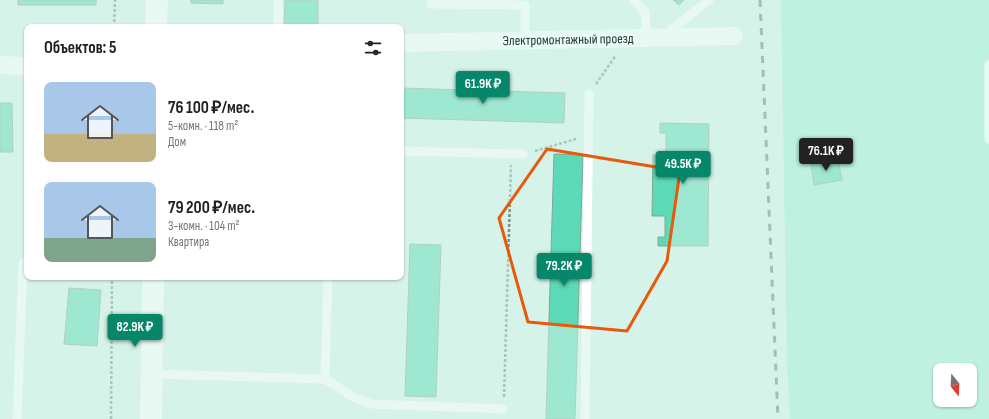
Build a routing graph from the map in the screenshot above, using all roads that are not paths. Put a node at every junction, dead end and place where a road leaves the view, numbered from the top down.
1 (157, 0) edge
2 (278, 0) edge
3 (431, 0) edge
4 (634, 0) edge
5 (709, 0) edge
6 (524, 2) edge
7 (156, 24) edge
8 (278, 24) edge
9 (734, 36) dead end
10 (655, 37) junction
11 (525, 40) junction
12 (404, 43) edge
13 (0, 65) edge
14 (989, 65) edge
15 (24, 66) edge
16 (589, 94) road end
17 (989, 139) edge
18 (404, 151) edge
19 (523, 154) road end
20 (23, 263) dead end
21 (153, 280) edge
22 (328, 280) edge
23 (152, 374) junction
24 (325, 379) junction
25 (503, 409) road end
26 (17, 419) edge
27 (152, 419) edge
28 (585, 419) edge

1 - 7 street
2 - 8 lane
3 - 6 lane
4 - 10 lane
5 - 10 lane
6 - 11 lane
9 - 10 street, Электромонтажный проезд
10 - 11 street, Электромонтажный проезд
11 - 12 street, Электромонтажный проезд
13 - 15 street
14 - 17 lane
16 - 28 lane
18 - 19 lane
20 - 26 lane
21 - 23 street
22 - 24 lane
23 - 24 lane
23 - 27 street
24 - 25 lane

